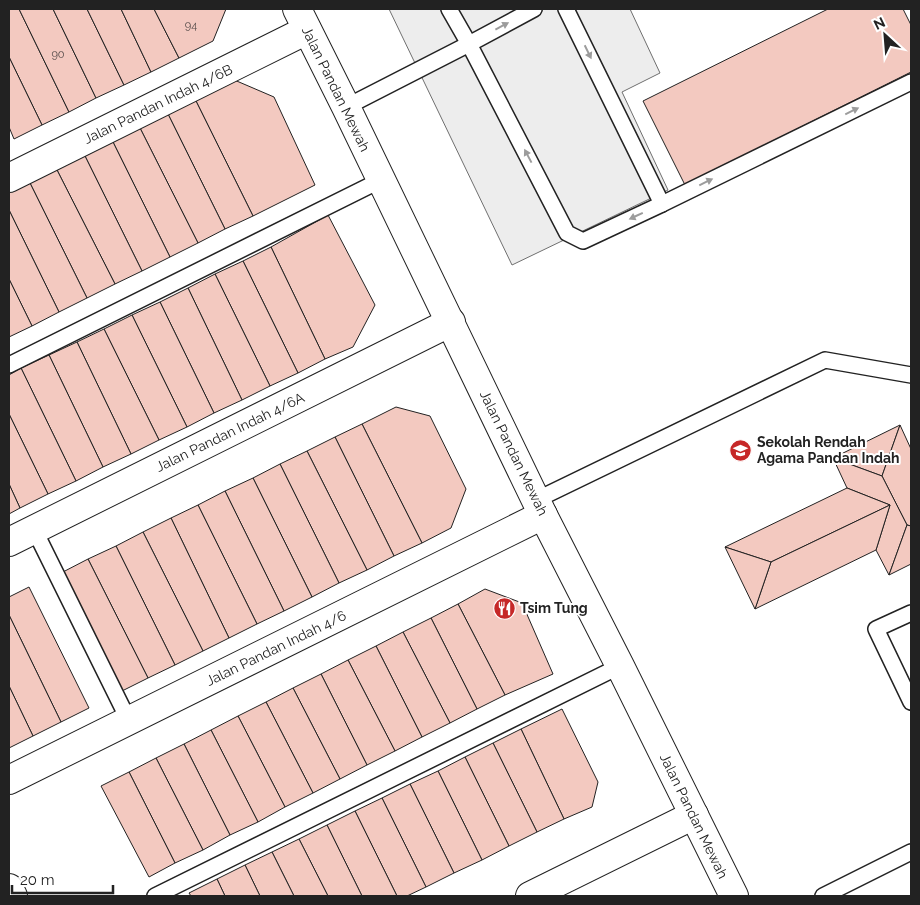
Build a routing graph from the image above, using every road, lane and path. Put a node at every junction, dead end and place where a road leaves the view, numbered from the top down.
1 (449, 9) edge
2 (534, 9) edge
3 (566, 9) edge
4 (302, 19) edge
5 (469, 44) junction
6 (911, 82) edge
7 (346, 107) junction
8 (9, 178) edge
9 (381, 180) junction
10 (662, 204) junction
11 (451, 322) junction
12 (9, 364) edge
13 (911, 375) edge
14 (540, 508) junction
15 (34, 529) junction
16 (9, 542) edge
17 (911, 613) edge
18 (620, 666) junction
19 (911, 702) edge
20 (129, 721) junction
21 (9, 780) edge
22 (694, 815) junction
23 (911, 852) edge
24 (9, 888) edge
25 (13, 896) edge
26 (155, 896) edge
27 (530, 896) edge
28 (734, 896) edge
29 (823, 896) edge

1 - 5 lane
5 -> 2 lane
3 -> 10 lane
4 - 7 street, Jalan Pandan Mewah
4 - 8 street, Jalan Pandan Indah 4/6B
5 - 7 lane
10 -> 5 lane
10 -> 6 lane
7 - 9 street, Jalan Pandan Mewah
9 - 11 street, Jalan Pandan Mewah
9 - 12 lane
11 - 14 street, Jalan Pandan Mewah
11 - 15 street, Jalan Pandan Indah 4/6A
13 - 14 lane
14 - 18 street, Jalan Pandan Mewah
14 - 20 street, Jalan Pandan Indah 4/6
15 - 16 street, Jalan Pandan Indah 4/6A
15 - 20 lane
17 - 19 lane
18 - 22 street, Jalan Pandan Mewah
18 - 26 lane
20 - 21 street, Jalan Pandan Indah 4/6
22 - 27 street
22 - 28 street, Jalan Pandan Mewah
23 - 29 lane
24 - 25 street

